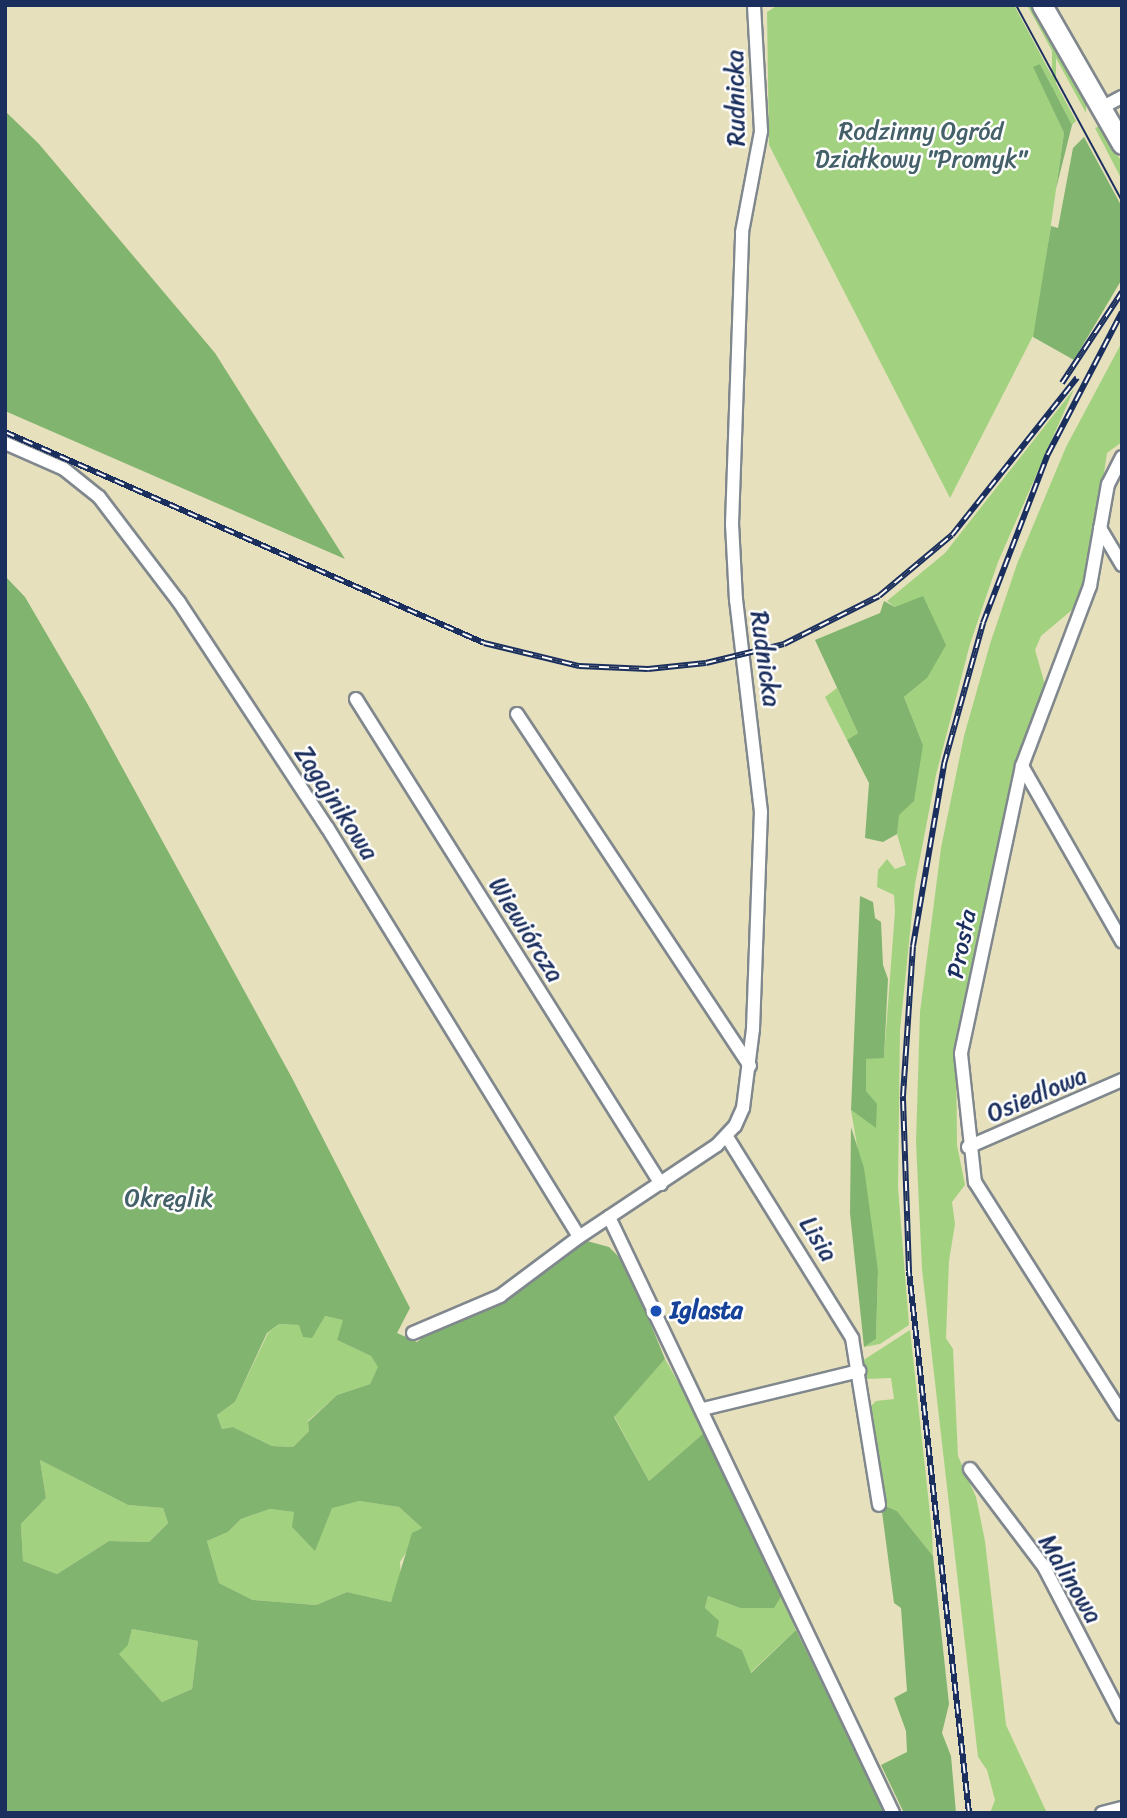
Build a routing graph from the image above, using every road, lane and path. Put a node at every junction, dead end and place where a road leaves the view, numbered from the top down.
1 (754, 5) edge
2 (1042, 5) edge
3 (1122, 97) edge
4 (1101, 108) junction
5 (1122, 144) edge
6 (5, 443) edge
7 (1122, 457) edge
8 (1100, 528) junction
9 (1122, 565) edge
10 (356, 699) dead end
11 (517, 714) dead end
12 (1022, 766) junction
13 (1122, 941) edge
14 (751, 1066) junction
15 (1122, 1080) edge
16 (727, 1137) junction
17 (968, 1147) junction
18 (661, 1184) junction
19 (609, 1217) junction
20 (579, 1237) junction
21 (413, 1333) dead end
22 (859, 1371) junction
23 (702, 1409) junction
24 (1122, 1414) edge
25 (970, 1469) dead end
26 (879, 1505) dead end
27 (1122, 1717) edge
28 (1122, 1808) edge
29 (893, 1813) edge
30 (1102, 1813) edge

1 - 14 street, Rudnicka
2 - 4 main road
3 - 4 street
4 - 5 main road
6 - 20 street, Zagajnikowa
7 - 8 street, Prosta
8 - 9 street
8 - 12 street, Prosta
10 - 18 street, Wiewiórcza
11 - 14 street
12 - 13 street
12 - 17 street, Prosta
14 - 16 street, Rudnicka
15 - 17 street, Osiedlowa
16 - 18 street, Rudnicka
16 - 22 street, Lisia
17 - 24 street, Prosta
18 - 19 street, Rudnicka
19 - 20 street, Rudnicka
19 - 23 street
20 - 21 street, Rudnicka
22 - 23 street
22 - 26 street, Lisia
23 - 29 street
25 - 27 street, Malinowa
28 - 30 street

